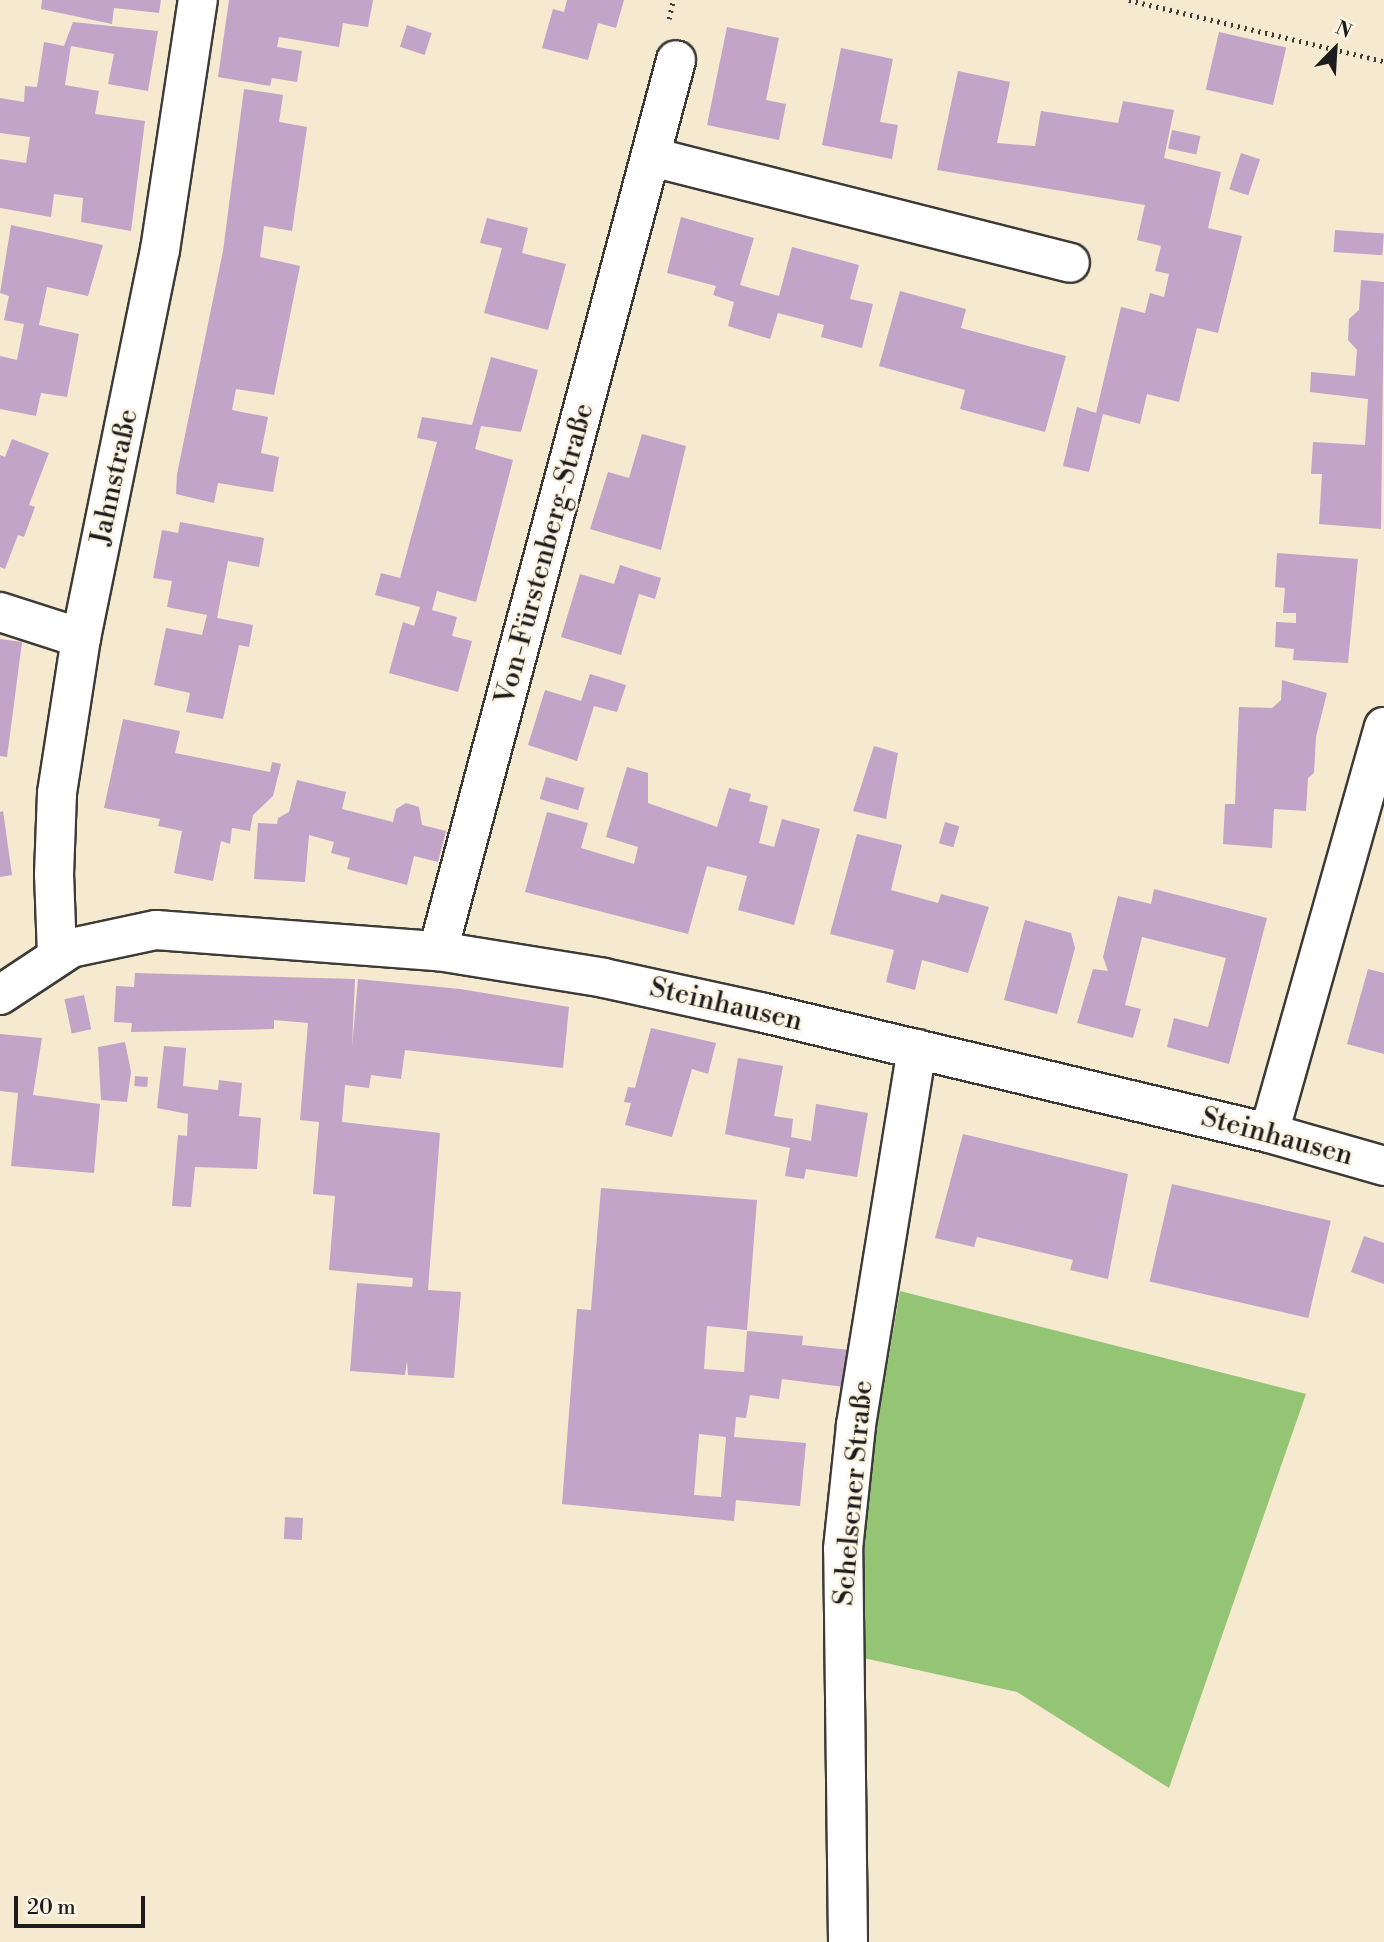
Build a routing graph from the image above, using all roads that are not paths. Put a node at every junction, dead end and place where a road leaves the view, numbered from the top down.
1 (198, 0) edge
2 (677, 60) dead end
3 (652, 157) junction
4 (1070, 263) dead end
5 (0, 612) edge
6 (81, 638) junction
7 (1384, 727) edge
8 (438, 951) junction
9 (57, 955) junction
10 (0, 995) edge
11 (917, 1049) junction
12 (1269, 1133) junction
13 (1384, 1166) edge
14 (848, 1942) edge

1 - 6 street, Jahnstraße
2 - 3 street, Von-Fürstenberg-Straße
3 - 4 street
3 - 8 street, Von-Fürstenberg-Straße
5 - 6 street
6 - 9 street, Jahnstraße
7 - 12 street
8 - 9 street, Steinhausen
8 - 11 street, Steinhausen
9 - 10 street, Steinhausen
11 - 12 street, Steinhausen
11 - 14 street, Schelsener Straße
12 - 13 street, Steinhausen

